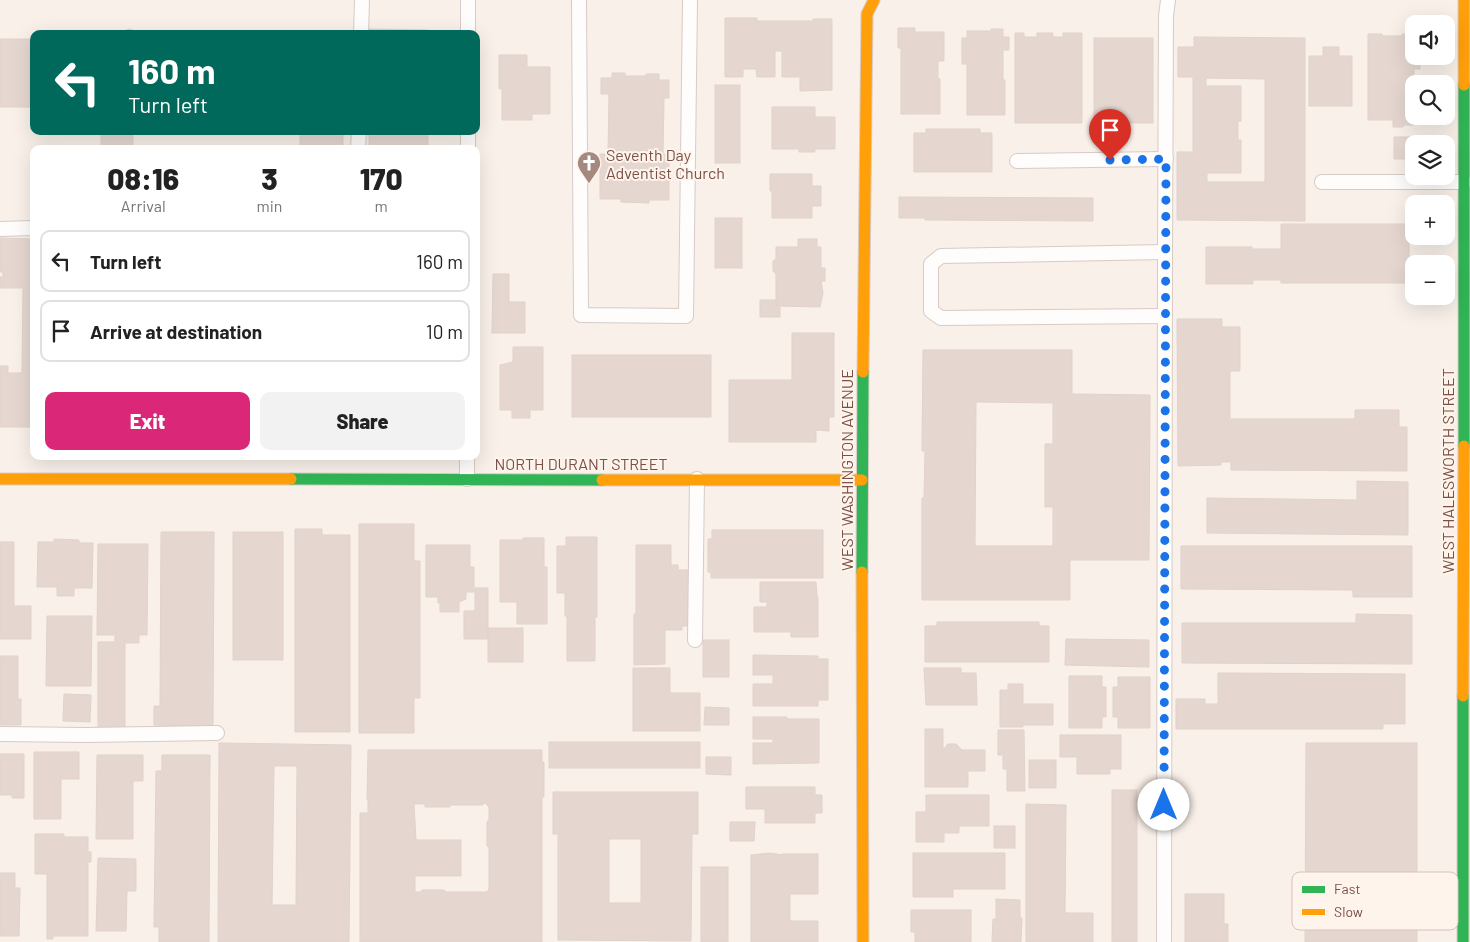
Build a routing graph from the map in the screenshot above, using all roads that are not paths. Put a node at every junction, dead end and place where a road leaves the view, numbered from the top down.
1 (362, 0) edge
2 (468, 0) edge
3 (579, 0) edge
4 (690, 0) edge
5 (874, 0) edge
6 (1168, 0) edge
7 (1464, 0) edge
8 (361, 30) edge
9 (468, 30) edge
10 (1166, 159) junction
11 (1017, 160) dead end
12 (1322, 182) dead end
13 (1464, 182) junction
14 (0, 228) edge
15 (30, 228) edge
16 (1165, 252) junction
17 (1165, 316) junction
18 (467, 460) edge
19 (0, 479) edge
20 (467, 479) junction
21 (697, 479) junction
22 (862, 480) junction
23 (695, 640) dead end
24 (217, 733) dead end
25 (0, 734) edge
26 (863, 942) edge
27 (1164, 942) edge
28 (1462, 942) edge

1 - 8 lane
2 - 9 lane
3 - 4 lane
5 - 22 street, WEST WASHINGTON AVENUE
6 - 10 lane
7 - 13 street, WEST HALESWORTH STREET
10 - 11 lane
10 - 16 lane
12 - 13 lane
13 - 28 street, WEST HALESWORTH STREET
14 - 15 lane
16 - 17 lane
16 - 17 lane
17 - 27 lane
18 - 20 lane
19 - 20 street, NORTH DURANT STREET
20 - 21 street, NORTH DURANT STREET
21 - 22 street, NORTH DURANT STREET
21 - 23 lane
22 - 26 street, WEST WASHINGTON AVENUE
24 - 25 lane

